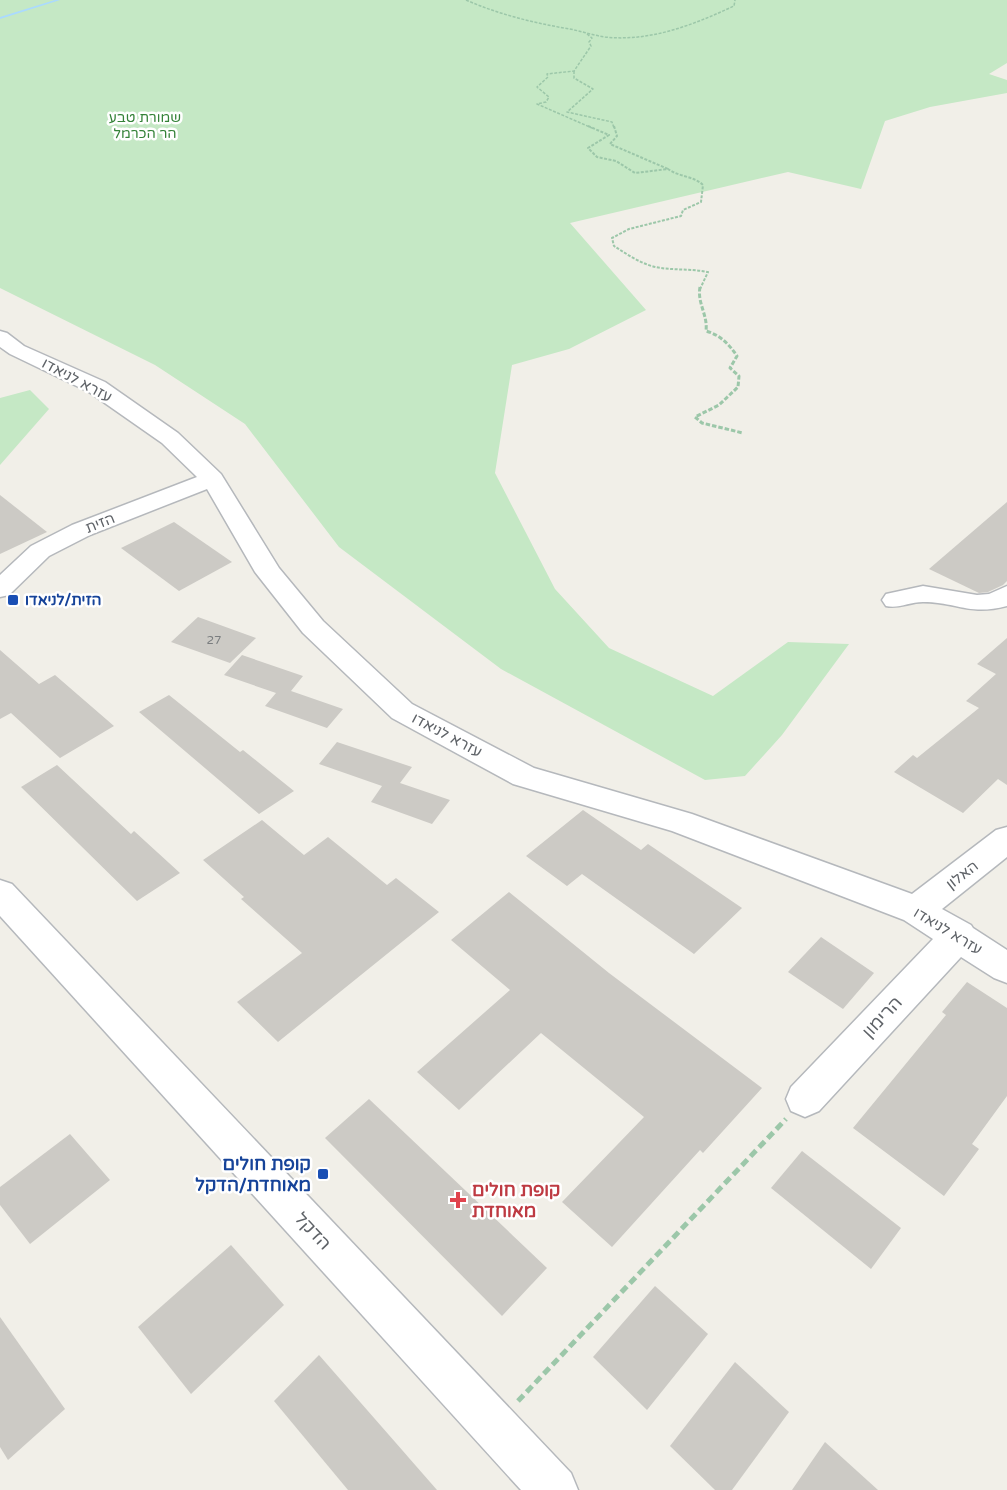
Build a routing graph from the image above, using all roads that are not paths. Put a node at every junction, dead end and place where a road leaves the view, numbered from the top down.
1 (0, 338) edge
2 (213, 479) junction
3 (0, 589) edge
4 (1007, 594) edge
5 (895, 600) dead end
6 (1007, 839) edge
7 (0, 893) edge
8 (916, 910) junction
9 (959, 935) junction
10 (1007, 968) edge
11 (805, 1099) road end
12 (554, 1490) edge

1 - 2 street, עזרא לניאדו
2 - 3 street, הזית
2 - 8 street, עזרא לניאדו
4 - 5 street
6 - 8 street, האלון
7 - 12 street, הדקל
8 - 9 street, עזרא לניאדו
9 - 10 street, עזרא לניאדו
9 - 11 street, הרימון

